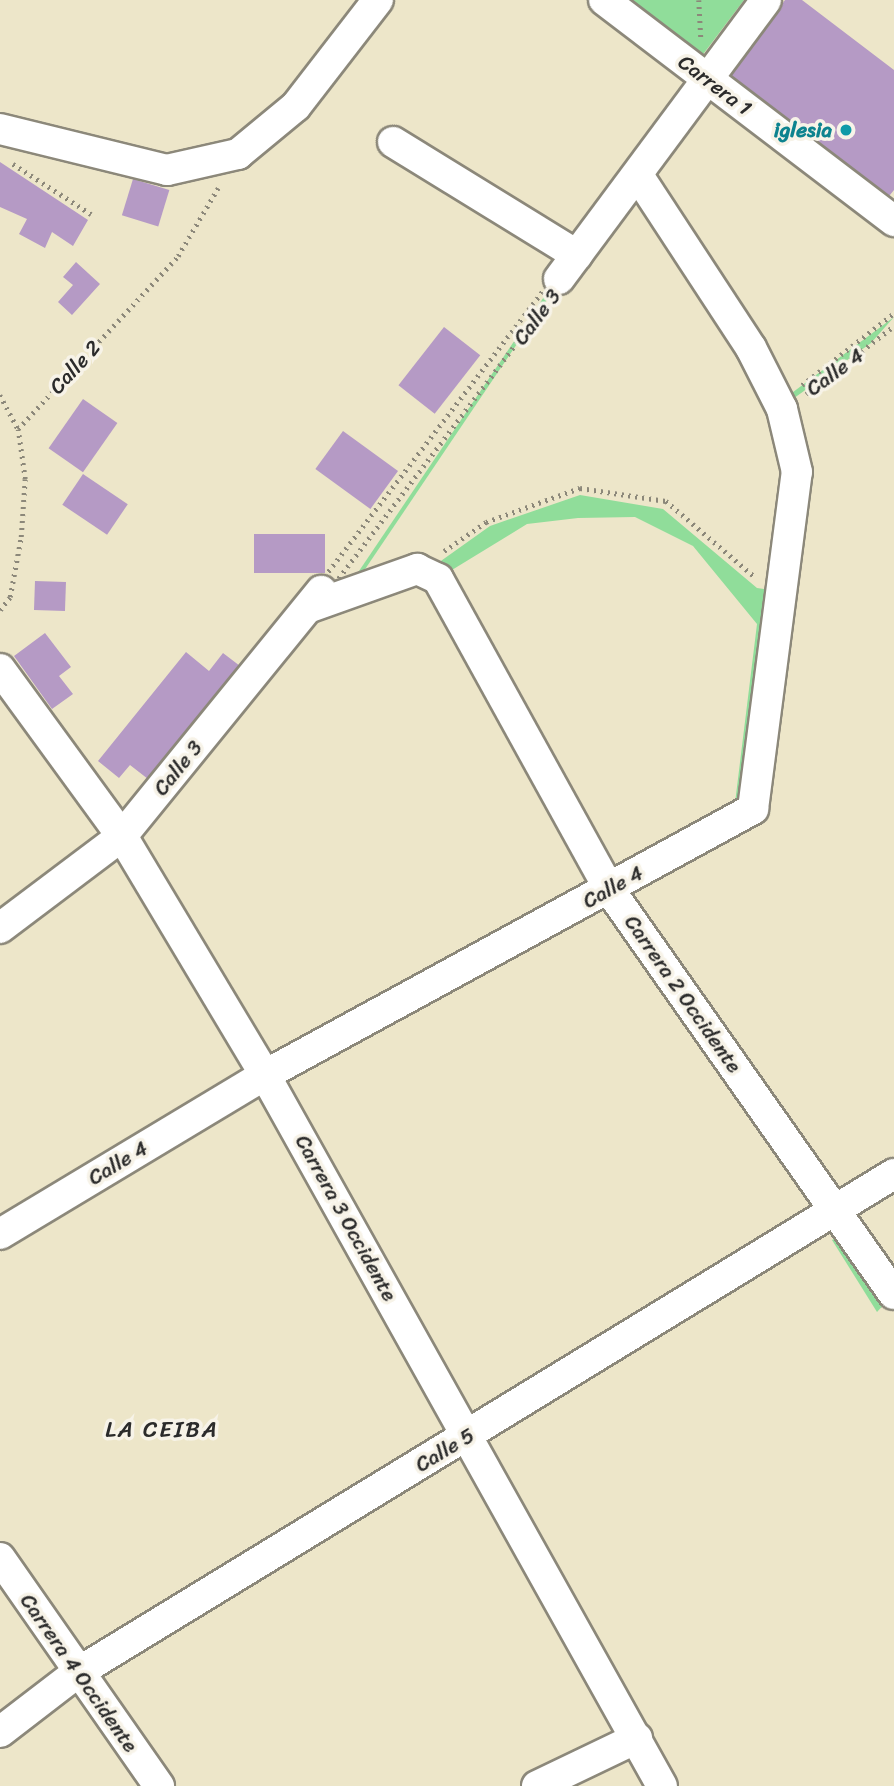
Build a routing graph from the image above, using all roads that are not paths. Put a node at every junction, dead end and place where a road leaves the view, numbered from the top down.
1 (378, 0) edge
2 (604, 0) edge
3 (766, 0) edge
4 (706, 78) junction
5 (0, 129) edge
6 (393, 142) dead end
7 (638, 174) junction
8 (894, 221) edge
9 (577, 255) junction
10 (559, 279) road end
11 (329, 581) road end
12 (310, 607) junction
13 (0, 668) edge
14 (122, 836) junction
15 (609, 889) junction
16 (0, 928) edge
17 (265, 1075) junction
18 (894, 1174) edge
19 (832, 1209) junction
20 (0, 1234) edge
21 (894, 1293) edge
22 (469, 1436) junction
23 (0, 1558) edge
24 (77, 1673) junction
25 (0, 1732) edge
26 (637, 1738) junction
27 (159, 1786) edge
28 (537, 1786) edge
29 (662, 1786) edge

1 - 5 street
2 - 4 street, Carrera 1
3 - 4 street, Calle 3
4 - 7 street, Calle 3
4 - 8 street, Carrera 1
6 - 9 street
7 - 9 street, Calle 3
7 - 15 street, Calle 4
9 - 10 street, Calle 3
11 - 12 street, Calle 3
12 - 14 street, Calle 3
12 - 15 street, Carrera 2 Occidente
13 - 14 street, Carrera 3 Occidente
14 - 16 street, Calle 3
14 - 17 street, Carrera 3 Occidente
15 - 17 street, Calle 4
15 - 19 street, Carrera 2 Occidente
17 - 20 street, Calle 4
17 - 22 street, Carrera 3 Occidente
18 - 19 street, Calle 5
19 - 21 street, Carrera 2 Occidente
19 - 22 street, Calle 5
22 - 24 street, Calle 5
22 - 26 street, Carrera 3 Occidente
23 - 24 street, Carrera 4 Occidente
24 - 25 street, Calle 5
24 - 27 street, Carrera 4 Occidente
26 - 28 street
26 - 29 street, Carrera 3 Occidente

